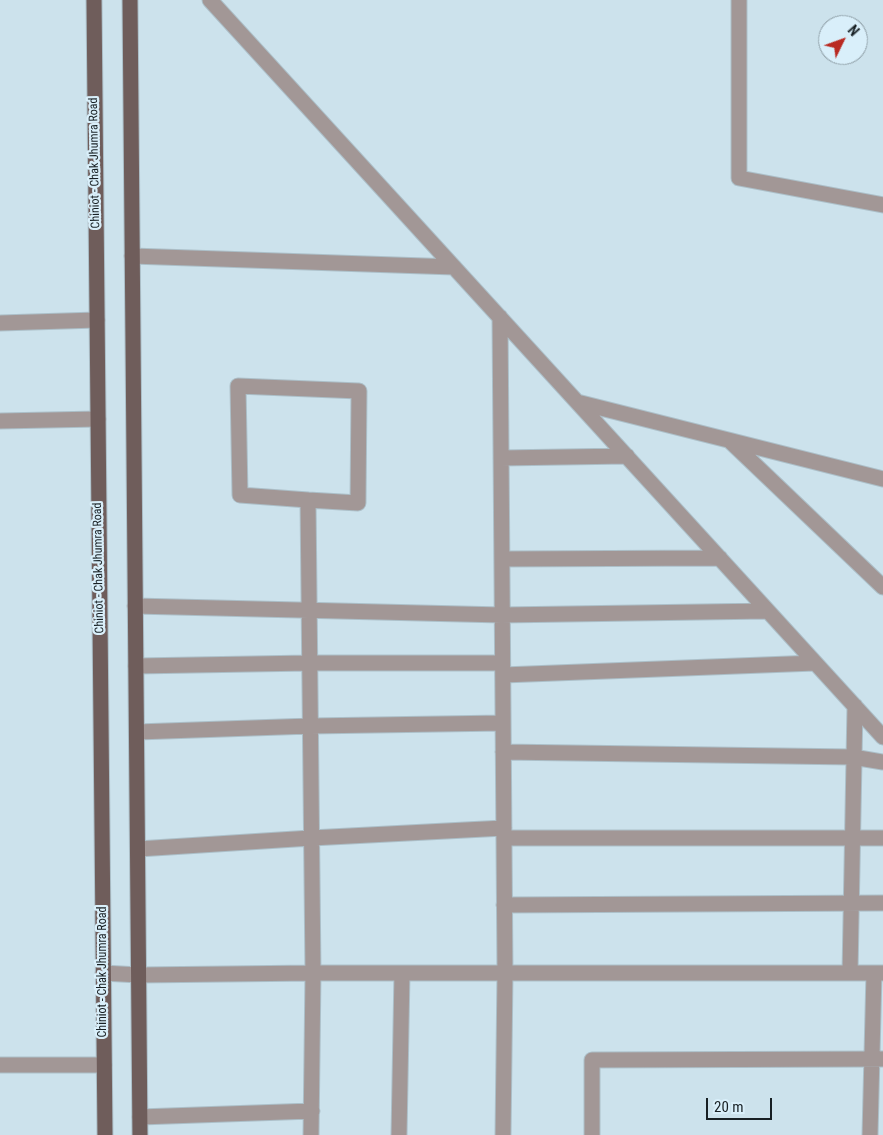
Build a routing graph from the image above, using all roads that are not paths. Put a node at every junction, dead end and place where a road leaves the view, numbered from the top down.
1 (94, 0) edge
2 (130, 0) edge
3 (210, 0) edge
4 (739, 0) edge
5 (883, 205) edge
6 (132, 256) junction
7 (454, 267) junction
8 (500, 317) junction
9 (97, 320) junction
10 (0, 323) edge
11 (577, 402) junction
12 (98, 419) junction
13 (0, 421) edge
14 (728, 440) junction
15 (627, 456) junction
16 (501, 458) junction
17 (883, 479) edge
18 (308, 500) junction
19 (720, 558) junction
20 (502, 559) junction
21 (883, 587) edge
22 (135, 606) junction
23 (309, 610) junction
24 (768, 611) junction
25 (502, 615) junction
26 (310, 663) junction
27 (815, 663) junction
28 (136, 666) junction
29 (502, 669) junction
30 (855, 706) junction
31 (503, 723) junction
32 (310, 726) junction
33 (137, 732) junction
34 (883, 737) edge
35 (503, 752) junction
36 (853, 757) junction
37 (883, 762) edge
38 (504, 833) junction
39 (311, 838) junction
40 (852, 838) junction
41 (883, 838) edge
42 (138, 849) junction
43 (851, 904) junction
44 (883, 904) edge
45 (504, 905) junction
46 (103, 973) junction
47 (313, 973) junction
48 (402, 973) junction
49 (505, 973) junction
50 (850, 973) junction
51 (879, 973) edge
52 (139, 976) junction
53 (878, 1059) edge
54 (104, 1065) junction
55 (0, 1066) edge
56 (312, 1111) junction
57 (140, 1117) junction
58 (105, 1135) edge
59 (140, 1135) edge
60 (311, 1135) edge
61 (399, 1135) edge
62 (503, 1135) edge
63 (592, 1135) edge
64 (870, 1135) edge

1 - 9 main road, Chiniot - Chak Jhumra Road
2 - 6 main road
3 - 7 street
4 - 5 street
6 - 7 street
6 - 22 main road
7 - 8 street
8 - 11 street
8 - 16 street
9 - 10 street
9 - 12 main road, Chiniot - Chak Jhumra Road
11 - 14 street
11 - 15 street
12 - 13 street
12 - 46 main road, Chiniot - Chak Jhumra Road
14 - 17 street
14 - 21 street
15 - 16 street
15 - 19 street
16 - 20 street
18 - 18 street
18 - 23 street
19 - 20 street
19 - 24 street
20 - 25 street
22 - 23 street
22 - 28 main road
23 - 25 street
23 - 26 street
24 - 25 street
24 - 27 street
25 - 29 street
26 - 28 street
26 - 29 street
26 - 32 street
27 - 29 street
27 - 30 street
28 - 33 main road
29 - 31 street
30 - 34 street
30 - 36 street
31 - 32 street
31 - 35 street
32 - 33 street
32 - 39 street
33 - 42 main road
35 - 36 street
35 - 38 street
36 - 37 street
36 - 40 street
38 - 39 street
38 - 40 street
38 - 45 street
39 - 42 street
39 - 47 street
40 - 41 street
40 - 43 street
42 - 52 main road
43 - 44 street
43 - 45 street
43 - 50 street
45 - 49 street
46 - 52 street
46 - 54 main road, Chiniot - Chak Jhumra Road
47 - 48 street
47 - 52 street
47 - 56 street
48 - 49 street
48 - 61 street
49 - 50 street
49 - 62 street
50 - 51 street
51 - 53 street
52 - 57 main road
53 - 63 street
53 - 64 street
54 - 55 street
54 - 58 main road, Chiniot - Chak Jhumra Road
56 - 57 street
56 - 60 street
57 - 59 main road

